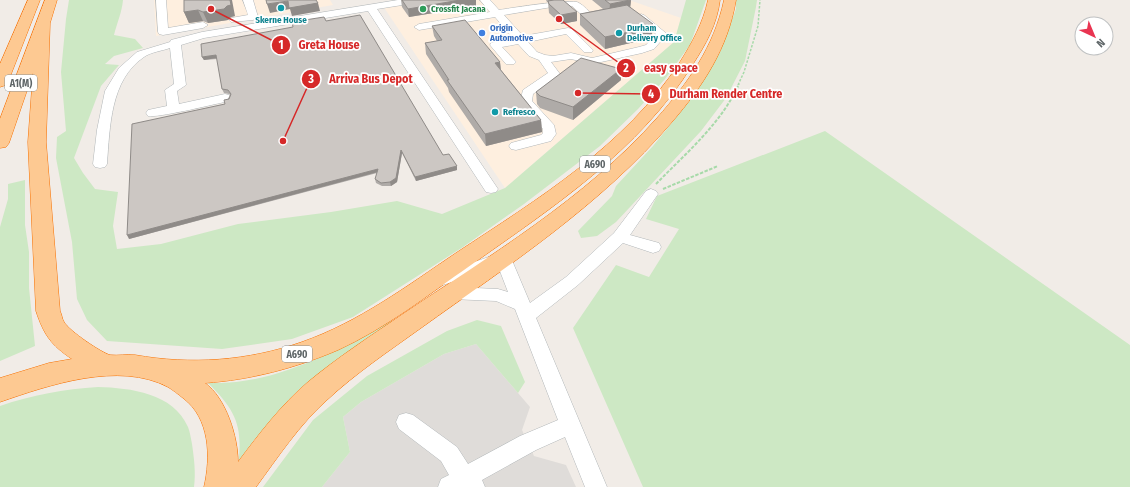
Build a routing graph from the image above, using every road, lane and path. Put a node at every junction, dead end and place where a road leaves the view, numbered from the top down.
1 (34, 0) edge
2 (51, 0) edge
3 (161, 0) edge
4 (248, 0) edge
5 (415, 0) edge
6 (485, 0) edge
7 (714, 0) edge
8 (730, 0) edge
9 (760, 0) edge
10 (307, 8) edge
11 (371, 8) junction
12 (498, 14) junction
13 (586, 14) edge
14 (253, 17) junction
15 (641, 17) edge
16 (43, 23) junction
17 (23, 26) junction
18 (419, 27) dead end
19 (545, 35) junction
20 (520, 40) junction
21 (175, 42) junction
22 (538, 56) junction
23 (510, 62) dead end
24 (0, 63) edge
25 (0, 82) edge
26 (225, 98) edge
27 (173, 109) junction
28 (152, 113) dead end
29 (0, 143) edge
30 (516, 146) dead end
31 (100, 164) dead end
32 (718, 166) dead end
33 (491, 189) dead end
34 (651, 194) junction
35 (620, 237) junction
36 (653, 248) dead end
37 (503, 258) junction
38 (427, 284) junction
39 (452, 293) junction
40 (524, 311) junction
41 (104, 365) junction
42 (152, 370) junction
43 (0, 390) edge
44 (406, 422) dead end
45 (570, 425) junction
46 (462, 484) edge
47 (220, 487) edge
48 (238, 487) edge
49 (596, 487) edge

1 - 17 highway, A1(M)
2 - 16 highway, A1(M)
3 - 14 street
4 - 14 street
5 - 11 street
6 - 12 street
7 - 38 highway, A690
8 - 37 highway, A690
9 - 34 path
10 - 14 street
11 - 21 street
11 - 33 street
12 - 13 street
12 - 18 street
12 - 20 street
15 - 22 street
16 - 29 highway, A1(M)
16 - 41 highway
17 - 24 highway
17 - 25 highway, A1(M)
19 - 19 street
19 - 20 street
20 - 22 street
20 - 23 street
21 - 27 street
21 - 31 street
22 - 30 street
26 - 27 street
27 - 28 street
32 - 34 path
34 - 35 street
35 - 36 street
35 - 40 street
37 - 38 street
37 - 39 highway, A690
37 - 40 street
38 - 42 highway, A690
39 - 40 street
39 - 48 highway, A690
40 - 45 street
41 - 42 highway, A690
41 - 43 highway, A690
42 - 47 highway, A690
44 - 46 street
45 - 46 street
45 - 49 street

